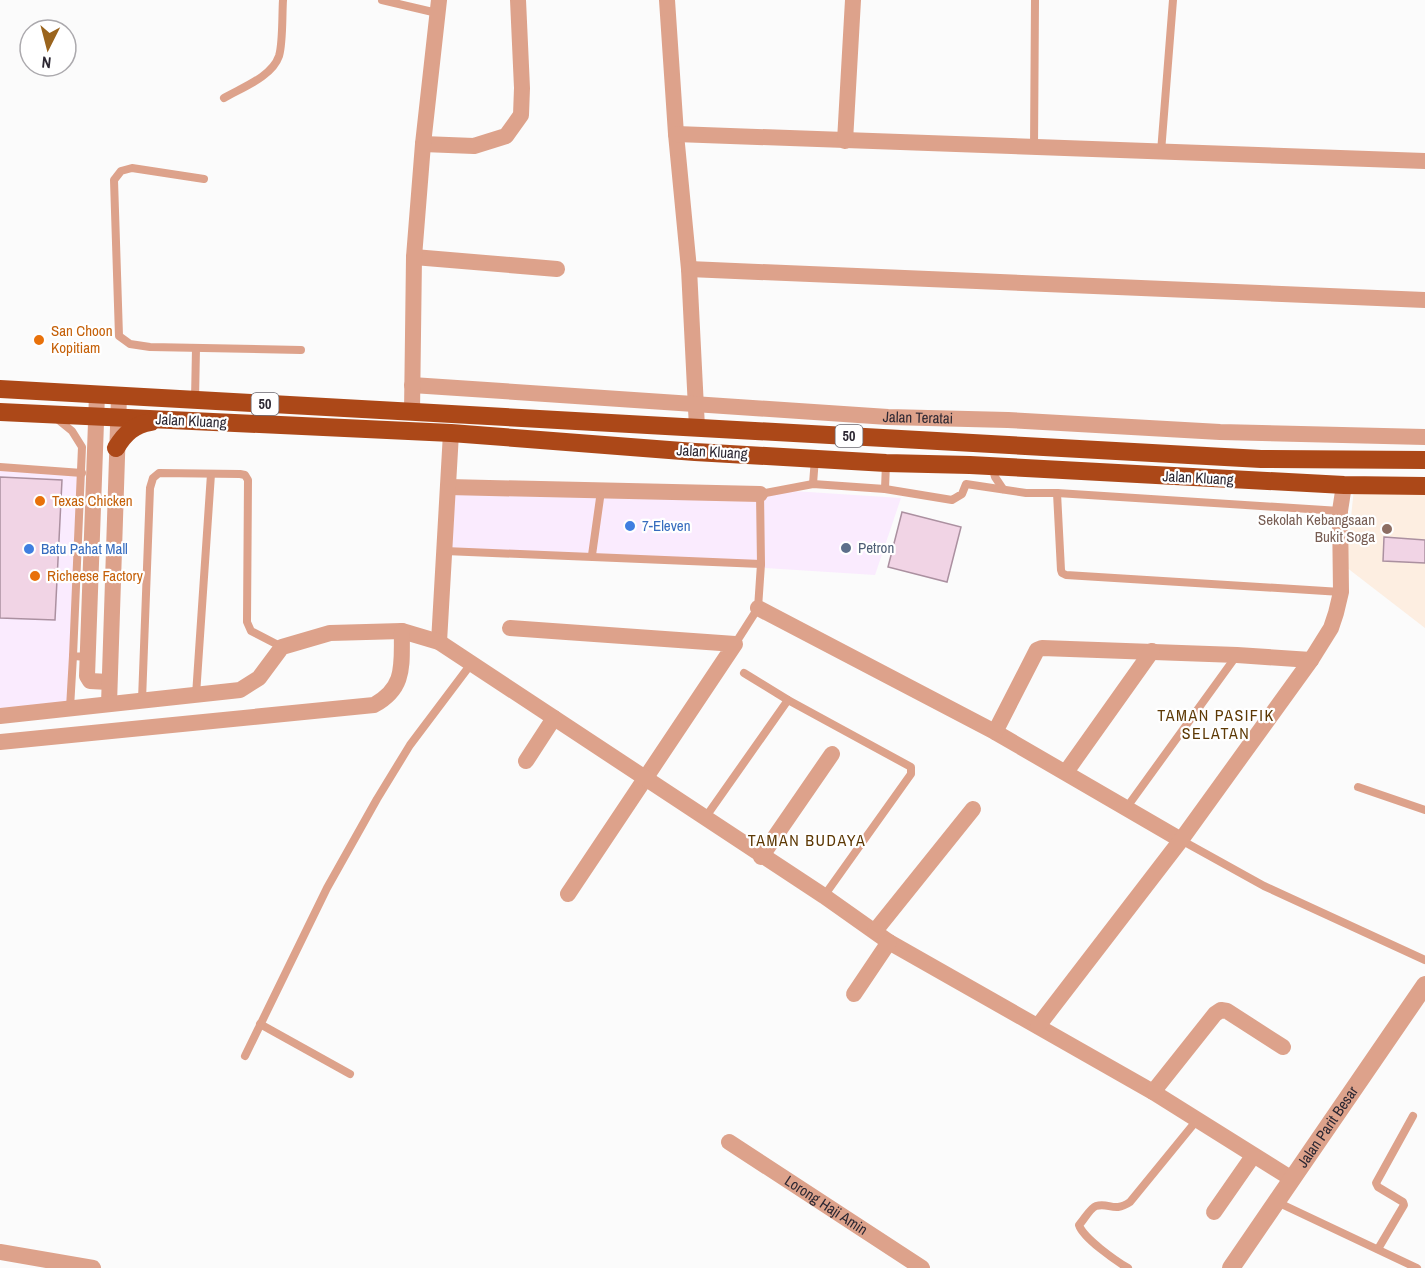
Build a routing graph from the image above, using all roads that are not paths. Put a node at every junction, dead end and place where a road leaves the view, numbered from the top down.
1 (283, 0) edge
2 (382, 0) edge
3 (518, 0) edge
4 (667, 0) edge
5 (853, 0) edge
6 (1035, 0) edge
7 (1173, 0) edge
8 (438, 6) edge
9 (224, 98) dead end
10 (676, 134) junction
11 (845, 141) junction
12 (423, 144) junction
13 (1034, 148) junction
14 (1161, 152) junction
15 (1425, 161) edge
16 (204, 179) dead end
17 (414, 257) junction
18 (557, 269) dead end
19 (688, 269) junction
20 (1425, 300) edge
21 (196, 348) junction
22 (302, 350) dead end
23 (412, 385) junction
24 (0, 389) edge
25 (97, 394) junction
26 (119, 396) junction
27 (195, 400) junction
28 (697, 404) junction
29 (0, 412) edge
30 (412, 412) junction
31 (51, 414) junction
32 (96, 417) junction
33 (117, 418) junction
34 (168, 420) junction
35 (697, 428) junction
36 (1009, 430) junction
37 (451, 434) junction
38 (1425, 437) edge
39 (116, 448) junction
40 (815, 458) junction
41 (1425, 460) edge
42 (886, 463) junction
43 (970, 465) junction
44 (992, 466) junction
45 (0, 468) edge
46 (82, 474) junction
47 (211, 474) junction
48 (813, 484) junction
49 (966, 484) junction
50 (1344, 485) junction
51 (448, 486) junction
52 (1425, 486) edge
53 (885, 489) junction
54 (1003, 489) junction
55 (601, 491) junction
56 (1057, 492) junction
57 (760, 494) junction
58 (1340, 511) junction
59 (445, 551) junction
60 (592, 555) junction
61 (761, 564) junction
62 (1341, 592) junction
63 (758, 608) junction
64 (510, 628) dead end
65 (402, 630) junction
66 (439, 642) junction
67 (735, 644) junction
68 (282, 648) junction
69 (1152, 651) junction
70 (1237, 655) junction
71 (81, 657) junction
72 (1311, 660) junction
73 (471, 664) junction
74 (744, 673) dead end
75 (109, 682) junction
76 (196, 695) junction
77 (142, 700) junction
78 (788, 700) junction
79 (109, 704) junction
80 (70, 708) junction
81 (0, 716) edge
82 (554, 718) junction
83 (995, 732) junction
84 (0, 742) edge
85 (832, 754) dead end
86 (526, 761) dead end
87 (1066, 772) junction
88 (646, 778) junction
89 (1358, 787) dead end
90 (1127, 807) junction
91 (973, 809) dead end
92 (1425, 810) edge
93 (705, 818) junction
94 (1180, 840) junction
95 (761, 856) junction
96 (568, 894) dead end
97 (824, 896) junction
98 (875, 931) junction
99 (890, 942) junction
100 (1425, 960) edge
101 (1425, 985) edge
102 (854, 994) dead end
103 (260, 1024) junction
104 (1038, 1026) junction
105 (1283, 1047) dead end
106 (245, 1056) dead end
107 (350, 1074) dead end
108 (1153, 1092) junction
109 (1413, 1116) dead end
110 (1197, 1120) junction
111 (729, 1142) dead end
112 (1253, 1156) junction
113 (1292, 1179) junction
114 (1281, 1203) junction
115 (1214, 1212) dead end
116 (1378, 1249) junction
117 (0, 1252) edge
118 (93, 1268) edge
119 (922, 1268) edge
120 (1128, 1268) edge
121 (1231, 1268) edge
122 (1417, 1268) edge

1 - 9 lane
2 - 8 lane
3 - 12 street
4 - 10 street
5 - 11 street
6 - 13 lane
7 - 14 lane
8 - 12 street
10 - 11 street
10 - 19 street
11 - 13 street
12 - 17 street
13 - 14 street
14 - 15 street
16 - 21 lane
17 - 18 street
17 - 23 street
19 - 20 street
19 - 28 street
21 - 22 lane
21 - 27 lane
23 - 28 street, Jalan Teratai
23 - 30 street
24 - 25 highway, Jalan Kluang / 50
25 - 26 highway, Jalan Kluang / 50
25 - 32 street
26 - 27 highway, Jalan Kluang / 50
26 - 33 street
27 - 30 highway, Jalan Kluang / 50
28 - 35 street
28 - 36 street, Jalan Teratai
29 - 31 highway, Jalan Kluang / 50
30 - 35 highway, Jalan Kluang / 50
31 - 32 highway, Jalan Kluang / 50
31 - 46 lane
32 - 33 highway, Jalan Kluang / 50
32 - 71 street
33 - 34 highway, Jalan Kluang / 50
33 - 39 street
34 - 37 highway, Jalan Kluang / 50
34 - 39 highway
35 - 36 highway, Jalan Kluang / 50
36 - 38 street, Jalan Teratai
36 - 41 highway, Jalan Kluang / 50
37 - 40 highway, Jalan Kluang / 50
37 - 51 street
39 - 75 street
40 - 42 highway, Jalan Kluang / 50
40 - 48 lane
42 - 43 highway, Jalan Kluang / 50
42 - 53 lane
43 - 44 highway, Jalan Kluang / 50
43 - 49 lane
44 - 50 highway, Jalan Kluang / 50
44 - 54 lane
45 - 46 lane
46 - 71 lane
47 - 68 lane
47 - 76 lane
47 - 77 lane
48 - 53 lane
48 - 57 lane
49 - 53 lane
49 - 54 lane
50 - 52 highway, Jalan Kluang / 50
50 - 58 street
51 - 55 street
51 - 59 street
54 - 56 lane
55 - 57 street
55 - 60 lane
56 - 58 lane
56 - 62 lane
57 - 61 lane
58 - 62 street
59 - 60 lane
59 - 66 street
60 - 61 lane
61 - 63 lane
62 - 72 street
63 - 67 lane
63 - 83 street
64 - 67 street
65 - 66 street
65 - 68 street
65 - 84 street
66 - 73 street
67 - 88 street
68 - 76 street
69 - 70 street
69 - 83 street
69 - 87 street
70 - 72 street
70 - 90 lane
71 - 75 street
71 - 80 lane
72 - 94 street
73 - 82 street
73 - 103 lane
74 - 78 lane
75 - 79 street
76 - 77 street
77 - 79 street
78 - 93 lane
78 - 97 lane
79 - 80 street
80 - 81 street
82 - 86 street
82 - 88 street
83 - 87 street
85 - 95 street
87 - 90 street
88 - 93 street
88 - 96 street
89 - 92 lane
90 - 94 street
91 - 98 street
93 - 95 street
94 - 100 lane
94 - 104 street
95 - 97 street
97 - 98 street
98 - 99 street
99 - 102 street
99 - 104 street
101 - 113 street, Jalan Parit Besar
103 - 106 lane
103 - 107 lane
104 - 108 street
105 - 108 street
108 - 110 street
109 - 116 lane
110 - 112 street
110 - 120 lane
111 - 119 street, Lorong Haji Amin
112 - 113 street
112 - 115 street
113 - 114 street, Jalan Parit Besar
114 - 116 lane
114 - 121 street, Jalan Parit Besar
116 - 122 lane
117 - 118 street

